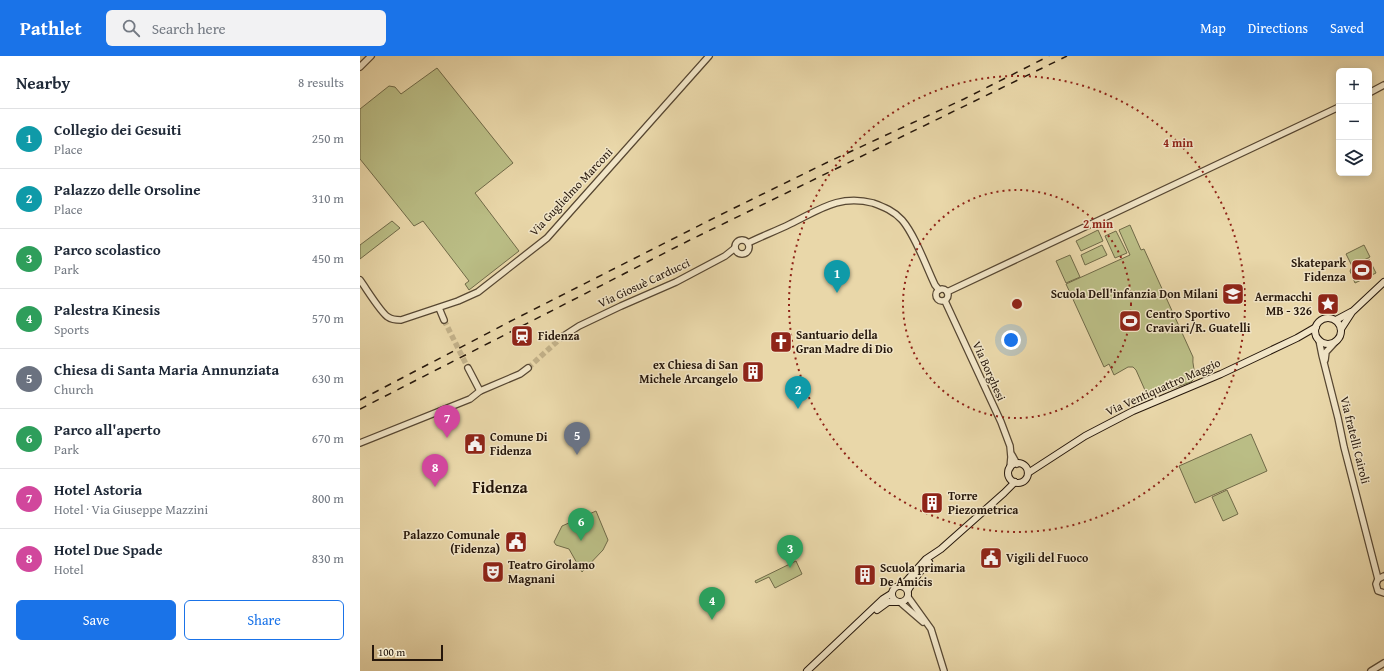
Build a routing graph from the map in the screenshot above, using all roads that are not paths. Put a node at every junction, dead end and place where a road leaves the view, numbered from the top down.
1 (371, 56) edge
2 (709, 56) edge
3 (360, 68) edge
4 (1384, 85) edge
5 (1372, 91) edge
6 (1336, 108) edge
7 (748, 243) junction
8 (735, 248) junction
9 (360, 280) edge
10 (1384, 282) edge
11 (939, 290) junction
12 (947, 292) junction
13 (945, 300) junction
14 (439, 308) junction
15 (1352, 312) junction
16 (444, 320) tunnel mouth
17 (1336, 320) junction
18 (1316, 327) junction
19 (1341, 330) junction
20 (562, 337) tunnel mouth
21 (1297, 338) junction
22 (1319, 339) junction
23 (1337, 340) junction
24 (1325, 366) junction
25 (468, 368) tunnel mouth
26 (528, 368) tunnel mouth
27 (479, 392) junction
28 (360, 443) edge
29 (1010, 451) junction
30 (1017, 464) junction
31 (1010, 468) junction
32 (1026, 470) junction
33 (1009, 476) junction
34 (1015, 482) junction
35 (998, 498) junction
36 (941, 549) junction
37 (1382, 577) edge
38 (902, 586) junction
39 (1384, 593) edge
40 (892, 594) junction
41 (908, 594) junction
42 (899, 602) junction
43 (864, 619) junction
44 (928, 626) junction
45 (1384, 663) edge
46 (807, 671) edge
47 (944, 671) edge
48 (1371, 671) edge

1 - 3 street
2 - 14 street, Via Guglielmo Marconi
4 - 5 street
6 - 12 street
7 - 8 street
7 - 8 street
7 - 11 street
8 - 20 street, Via Giosuè Carducci
9 - 14 street, Via Guglielmo Marconi
10 - 15 main road, Via Ventiquattro Maggio
11 - 12 street
11 - 13 street
12 - 13 street
13 - 29 street, Via Borghesi
14 - 16 street
15 - 17 main road, Via Ventiquattro Maggio
15 - 19 main road, Via Ventiquattro Maggio
17 - 18 main road, Via Ventiquattro Maggio
17 - 19 main road
18 - 21 main road, Via Ventiquattro Maggio
18 - 22 main road
19 - 23 main road, Via Ventiquattro Maggio
21 - 22 main road, Via Ventiquattro Maggio
21 - 32 main road, Via Ventiquattro Maggio
22 - 23 main road, Via Ventiquattro Maggio
22 - 24 street, Via fratelli Cairoli
23 - 24 street, Via fratelli Cairoli
24 - 37 street, Via fratelli Cairoli
25 - 27 street
26 - 27 street
27 - 28 street
29 - 30 street, Via Borghesi
29 - 31 street, Via Borghesi
30 - 31 main road
30 - 32 main road
31 - 33 main road, Via Ventiquattro Maggio
32 - 34 main road, Via Ventiquattro Maggio
33 - 34 main road
33 - 35 main road, Via Ventiquattro Maggio
34 - 35 main road, Via Ventiquattro Maggio
35 - 36 main road, Via Ventiquattro Maggio
36 - 38 main road, Via Ventiquattro Maggio
36 - 41 main road, Via Ventiquattro Maggio
37 - 39 street, Via fratelli Cairoli
38 - 40 main road, Via Ventiquattro Maggio
38 - 41 main road
40 - 42 main road
40 - 43 main road, Via Ventiquattro Maggio
41 - 42 main road, Via Ventiquattro Maggio
41 - 44 street
42 - 43 main road, Via Ventiquattro Maggio
42 - 44 street
43 - 46 main road, Via Ventiquattro Maggio
44 - 47 street
45 - 48 street

